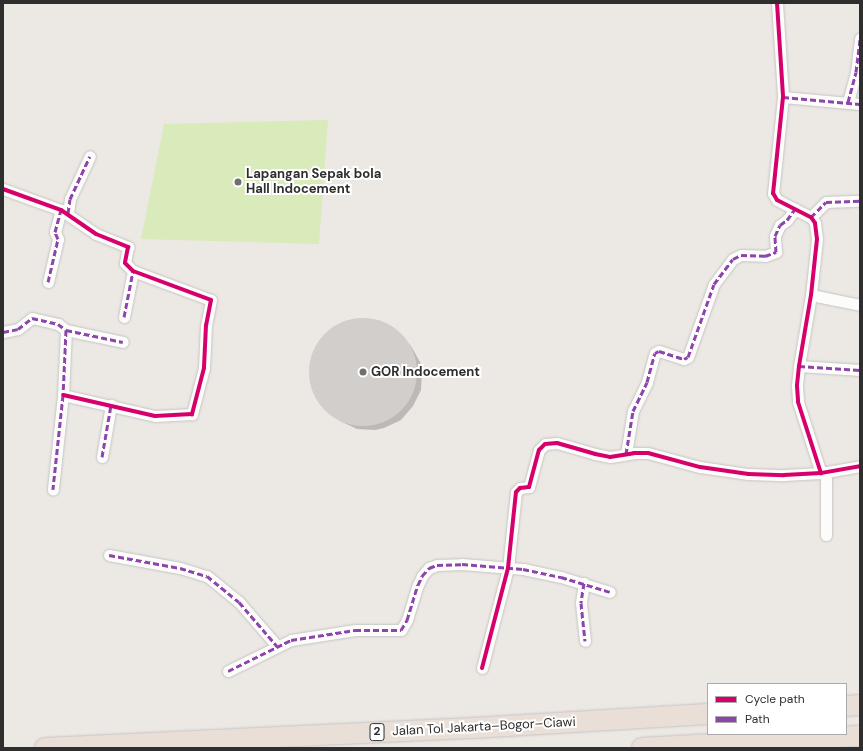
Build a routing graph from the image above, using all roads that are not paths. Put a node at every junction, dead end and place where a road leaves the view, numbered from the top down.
1 (777, 3) edge
2 (860, 38) edge
3 (784, 97) junction
4 (848, 102) junction
5 (860, 104) edge
6 (90, 156) dead end
7 (3, 189) edge
8 (860, 201) edge
9 (795, 208) junction
10 (64, 212) junction
11 (811, 217) junction
12 (133, 271) junction
13 (48, 282) dead end
14 (811, 295) junction
15 (860, 305) edge
16 (124, 317) dead end
17 (66, 330) junction
18 (3, 332) edge
19 (123, 342) dead end
20 (800, 366) junction
21 (860, 370) edge
22 (63, 395) junction
23 (111, 405) junction
24 (626, 454) junction
25 (102, 457) dead end
26 (860, 466) edge
27 (823, 473) junction
28 (53, 489) dead end
29 (826, 535) dead end
30 (109, 555) dead end
31 (508, 568) junction
32 (584, 583) junction
33 (610, 592) dead end
34 (585, 641) dead end
35 (277, 646) junction
36 (482, 668) dead end
37 (228, 671) dead end
38 (860, 705) edge
39 (847, 706) edge
40 (707, 714) edge
41 (860, 736) edge
42 (45, 748) edge
43 (642, 748) edge

1 - 3 street
2 - 4 street
3 - 4 street
3 - 9 street
4 - 5 street
6 - 10 street
7 - 10 street
8 - 11 street
9 - 11 street
9 - 24 street
10 - 12 street
10 - 13 street
11 - 14 street
12 - 16 street
12 - 23 street
14 - 15 street
14 - 20 street
17 - 18 street
17 - 19 street
17 - 22 street
20 - 21 street
20 - 27 street
22 - 23 street
22 - 28 street
23 - 25 street
24 - 27 street
24 - 31 street
26 - 27 street
27 - 29 street
30 - 35 street
31 - 32 street
31 - 35 street
31 - 36 street
32 - 33 street
32 - 34 street
35 - 37 street
38 - 39 highway
40 - 42 highway, Jalan Tol Jakarta–Bogor–Ciawi / 2
41 - 43 highway

